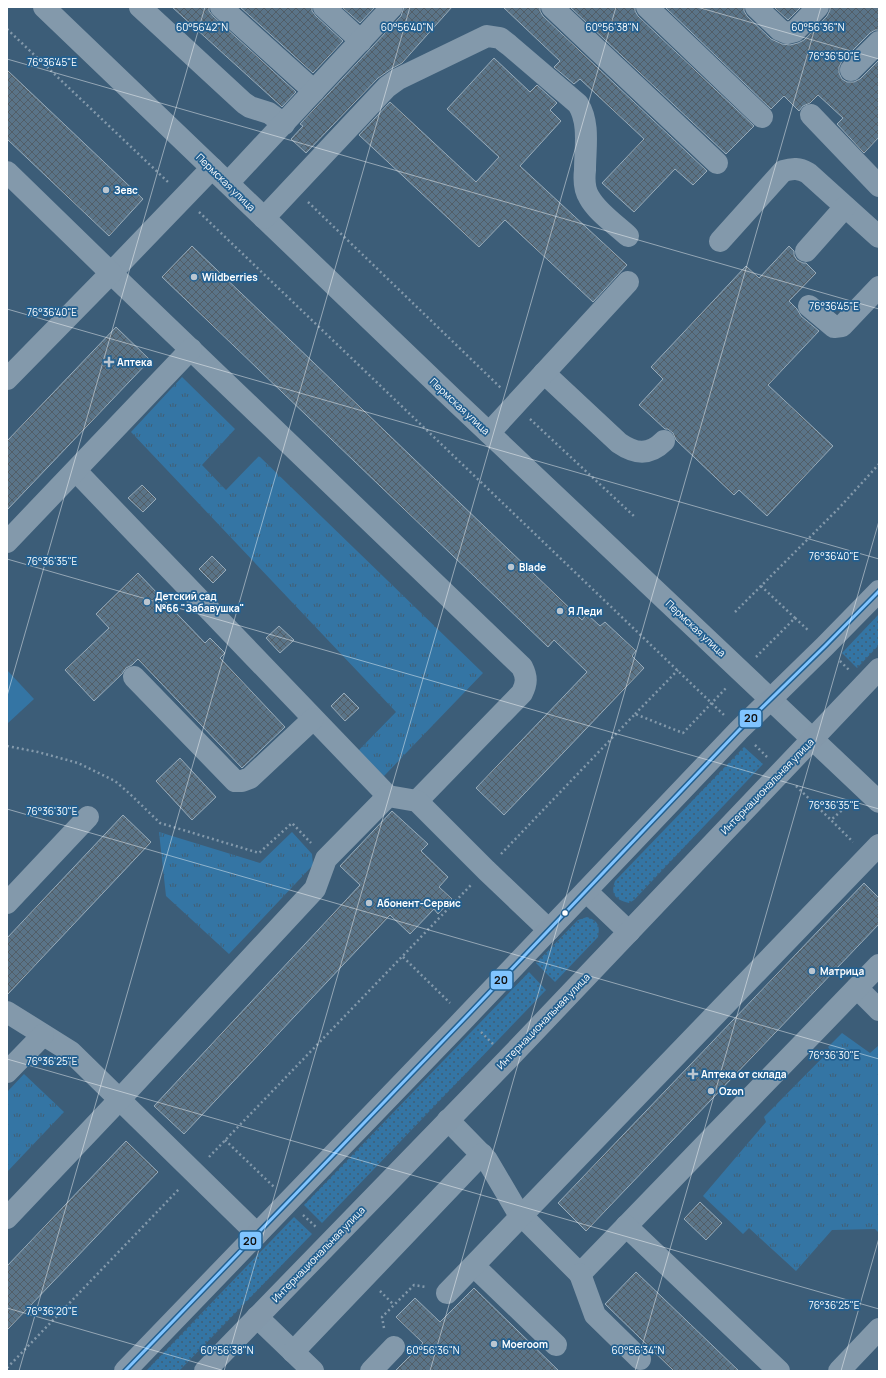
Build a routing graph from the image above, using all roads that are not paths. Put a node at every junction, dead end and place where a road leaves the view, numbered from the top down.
1 (44, 7) edge
2 (140, 7) edge
3 (222, 7) edge
4 (324, 7) edge
5 (392, 7) edge
6 (552, 7) edge
7 (646, 7) edge
8 (756, 7) edge
9 (818, 7) edge
10 (361, 41) junction
11 (879, 42) edge
12 (851, 70) dead end
13 (314, 91) junction
14 (811, 116) dead end
15 (762, 117) dead end
16 (284, 124) junction
17 (717, 163) dead end
18 (212, 168) junction
19 (7, 172) edge
20 (228, 183) junction
21 (879, 186) edge
22 (845, 207) junction
23 (264, 218) junction
24 (628, 236) dead end
25 (879, 237) edge
26 (720, 241) dead end
27 (806, 251) dead end
28 (111, 273) junction
29 (628, 282) dead end
30 (879, 287) edge
31 (809, 306) dead end
32 (191, 350) junction
33 (544, 373) junction
34 (7, 379) edge
35 (489, 433) junction
36 (664, 441) dead end
37 (76, 471) junction
38 (7, 542) edge
39 (879, 591) edge
40 (879, 669) edge
41 (134, 677) dead end
42 (771, 699) junction
43 (313, 719) junction
44 (812, 738) junction
45 (388, 796) junction
46 (417, 801) junction
47 (879, 802) edge
48 (88, 817) dead end
49 (879, 845) edge
50 (586, 891) junction
51 (7, 903) edge
52 (549, 930) junction
53 (629, 932) junction
54 (879, 965) edge
55 (857, 988) junction
56 (879, 1010) edge
57 (7, 1012) edge
58 (43, 1035) junction
59 (7, 1072) edge
60 (120, 1099) junction
61 (448, 1120) junction
62 (482, 1154) junction
63 (521, 1216) junction
64 (7, 1218) edge
65 (626, 1226) junction
66 (257, 1234) junction
67 (474, 1266) junction
68 (580, 1274) junction
69 (447, 1293) dead end
70 (257, 1317) junction
71 (879, 1330) edge
72 (556, 1345) dead end
73 (394, 1347) dead end
74 (293, 1352) junction
75 (641, 1367) edge
76 (125, 1371) edge
77 (206, 1371) edge
78 (313, 1371) edge
79 (371, 1371) edge
80 (779, 1371) edge
81 (839, 1371) edge

1 - 18 street, Пермская улица
2 - 16 street
3 - 13 street
4 - 10 street
5 - 10 street
6 - 17 street
7 - 15 street
8 - 9 street
10 - 13 street
11 - 12 street
13 - 16 street
14 - 21 street
16 - 20 street
18 - 20 street, Пермская улица
18 - 28 street
19 - 28 street
20 - 23 street, Пермская улица
22 - 25 street
22 - 26 street
22 - 27 street
23 - 24 street
23 - 35 street, Пермская улица
28 - 32 street
28 - 34 street
29 - 33 street
30 - 31 street
32 - 37 street
32 - 46 street
33 - 35 street
33 - 36 street
35 - 42 street, Пермская улица
37 - 38 street
37 - 43 street
39 - 42 main road
40 - 44 main road, Интернациональная улица
41 - 43 street
42 - 44 street, Пермская улица
42 - 50 main road
43 - 45 street
44 - 47 street, Пермская улица
44 - 53 main road, Интернациональная улица
45 - 46 street
45 - 60 street
46 - 52 street
48 - 51 street
49 - 63 street
50 - 52 main road
50 - 53 main road
52 - 66 main road
53 - 61 main road, Интернациональная улица
54 - 55 street
55 - 56 street
55 - 65 street
57 - 58 street
58 - 59 street
58 - 60 street
60 - 64 street
60 - 66 street
61 - 62 street
61 - 70 main road, Интернациональная улица
62 - 63 street
62 - 74 street
63 - 67 street
63 - 68 street
65 - 68 street
65 - 80 street
66 - 76 main road
67 - 69 street
67 - 72 street
68 - 75 street
70 - 74 street
70 - 77 main road, Интернациональная улица
71 - 81 street
73 - 79 street
74 - 78 street

